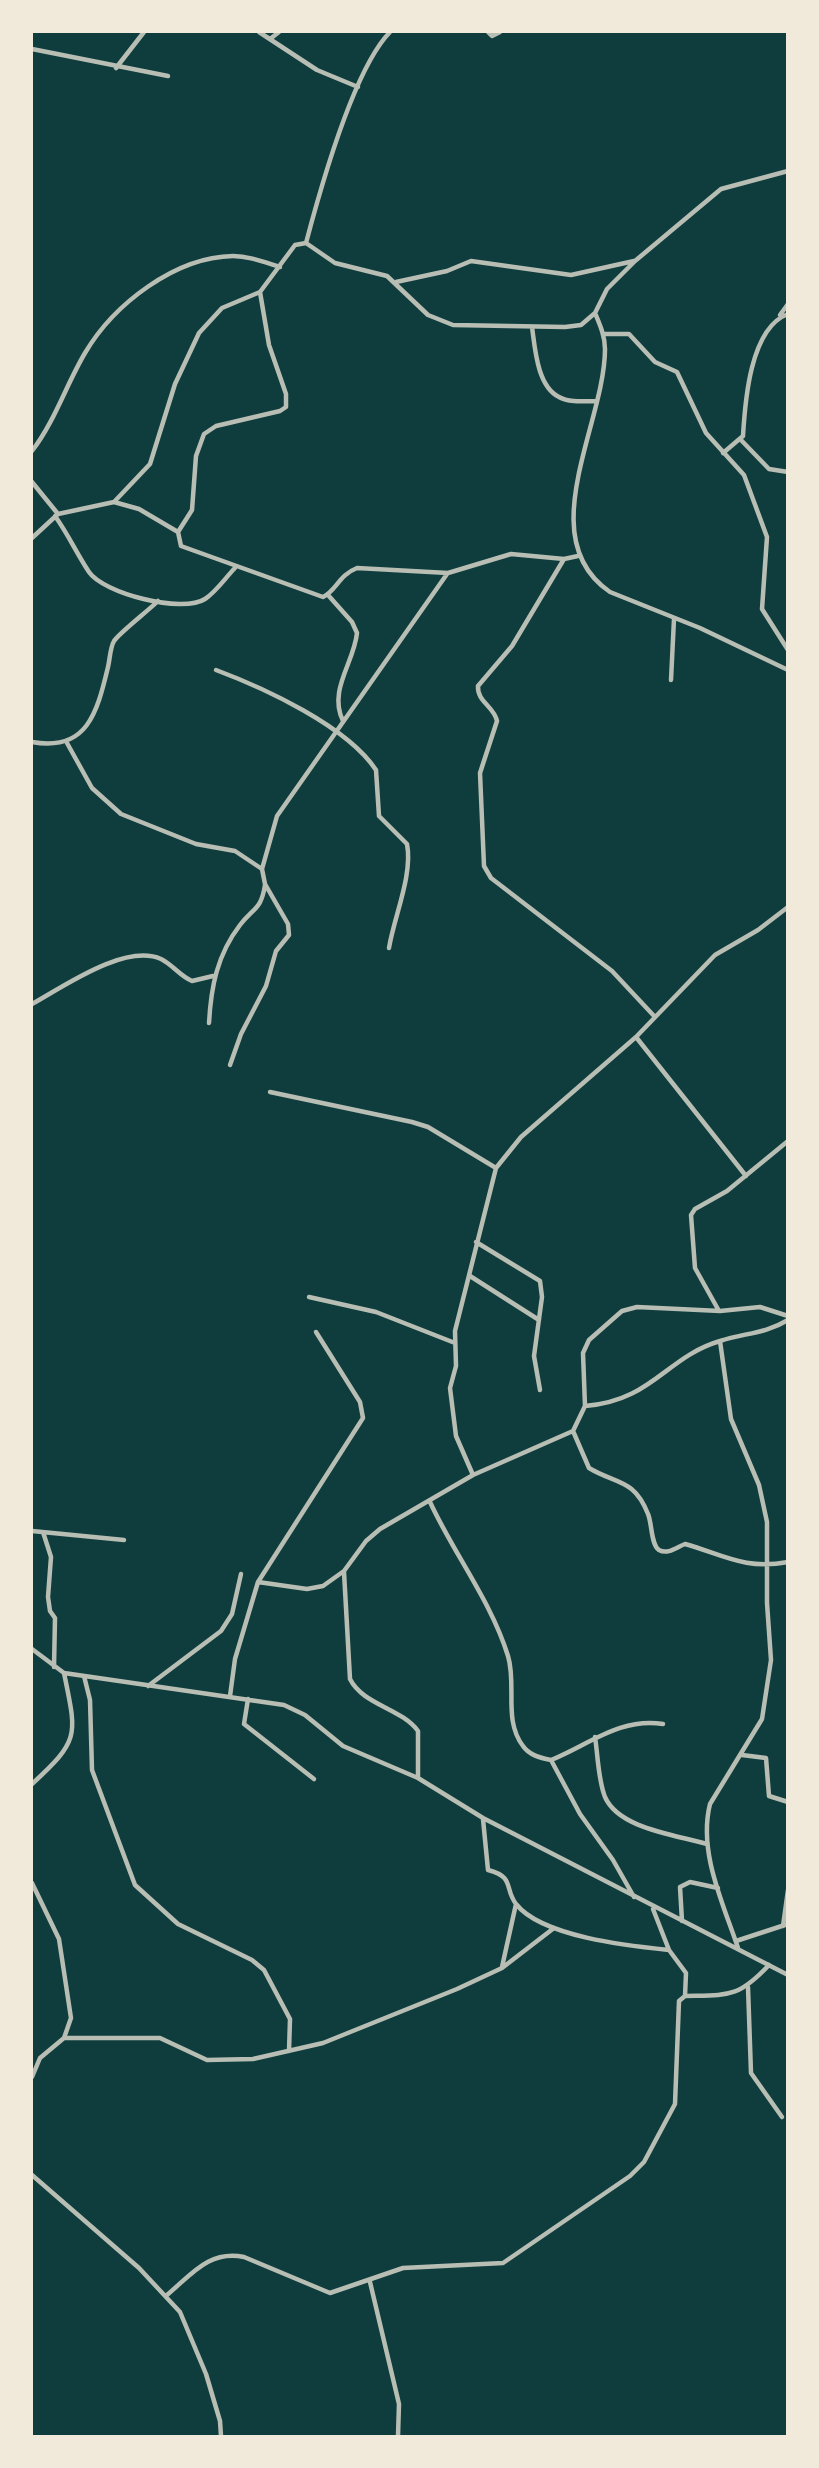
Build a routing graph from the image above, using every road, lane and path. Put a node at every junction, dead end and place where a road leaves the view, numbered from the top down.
1 (144, 32) edge
2 (259, 32) edge
3 (279, 32) edge
4 (390, 32) edge
5 (488, 32) edge
6 (500, 32) edge
7 (270, 39) junction
8 (32, 49) edge
9 (116, 68) junction
10 (168, 76) dead end
11 (358, 87) junction
12 (788, 171) edge
13 (306, 243) junction
14 (635, 261) junction
15 (280, 267) junction
16 (396, 282) junction
17 (260, 292) junction
18 (788, 304) edge
19 (595, 313) junction
20 (788, 314) edge
21 (779, 317) junction
22 (532, 327) junction
23 (603, 334) junction
24 (597, 401) junction
25 (741, 440) junction
26 (32, 451) edge
27 (723, 453) junction
28 (788, 472) edge
29 (32, 482) edge
30 (114, 502) junction
31 (57, 515) junction
32 (178, 532) junction
33 (32, 538) edge
34 (578, 556) junction
35 (564, 559) junction
36 (235, 568) junction
37 (448, 573) junction
38 (328, 595) junction
39 (158, 601) junction
40 (674, 619) junction
41 (788, 650) edge
42 (216, 670) dead end
43 (788, 670) edge
44 (671, 680) dead end
45 (343, 721) junction
46 (336, 733) junction
47 (32, 742) edge
48 (67, 743) junction
49 (262, 869) junction
50 (265, 884) junction
51 (788, 907) edge
52 (389, 948) dead end
53 (213, 976) junction
54 (32, 1003) edge
55 (655, 1017) junction
56 (209, 1023) dead end
57 (636, 1037) junction
58 (230, 1065) dead end
59 (270, 1092) dead end
60 (788, 1141) edge
61 (496, 1168) junction
62 (746, 1176) junction
63 (476, 1242) junction
64 (470, 1276) junction
65 (309, 1297) dead end
66 (720, 1311) junction
67 (788, 1318) edge
68 (539, 1320) junction
69 (316, 1332) dead end
70 (720, 1340) junction
71 (455, 1343) junction
72 (540, 1390) dead end
73 (585, 1406) junction
74 (573, 1431) junction
75 (474, 1475) junction
76 (430, 1502) junction
77 (32, 1531) edge
78 (43, 1532) junction
79 (124, 1540) dead end
80 (788, 1562) edge
81 (769, 1565) junction
82 (344, 1571) junction
83 (241, 1574) dead end
84 (258, 1582) junction
85 (32, 1649) edge
86 (54, 1668) junction
87 (64, 1673) junction
88 (84, 1676) junction
89 (148, 1686) junction
90 (230, 1696) junction
91 (248, 1699) junction
92 (663, 1724) dead end
93 (595, 1737) junction
94 (742, 1755) junction
95 (551, 1760) junction
96 (418, 1778) junction
97 (314, 1779) dead end
98 (32, 1784) edge
99 (788, 1802) edge
100 (483, 1818) junction
101 (707, 1844) junction
102 (32, 1883) edge
103 (718, 1888) junction
104 (788, 1890) edge
105 (635, 1899) junction
106 (516, 1904) junction
107 (653, 1908) junction
108 (682, 1922) junction
109 (785, 1925) edge
110 (554, 1928) junction
111 (736, 1941) junction
112 (738, 1948) junction
113 (669, 1951) junction
114 (769, 1965) junction
115 (502, 1968) junction
116 (788, 1975) edge
117 (748, 1987) junction
118 (685, 1996) junction
119 (64, 2038) junction
120 (289, 2051) junction
121 (32, 2077) edge
122 (782, 2117) dead end
123 (32, 2175) edge
124 (370, 2281) junction
125 (167, 2295) junction
126 (221, 2437) edge
127 (398, 2437) edge

1 - 9 street
2 - 7 street
3 - 7 street
4 - 11 street
5 - 6 street
7 - 11 street
8 - 9 street
9 - 10 street
11 - 13 street
12 - 14 street
13 - 15 street
13 - 16 street
14 - 16 street
14 - 19 street
15 - 17 street
15 - 26 street
16 - 22 street
17 - 30 street
17 - 32 street
18 - 21 street
19 - 22 street
19 - 23 street
20 - 21 street
21 - 25 street
22 - 24 street
23 - 24 street
23 - 27 street
24 - 34 street
25 - 27 street
25 - 28 street
27 - 41 street
29 - 31 street
30 - 31 street
30 - 32 street
31 - 33 street
31 - 39 street
32 - 36 street
34 - 35 street
34 - 40 street
35 - 37 street
35 - 55 street
36 - 38 street
36 - 39 street
37 - 38 street
37 - 45 street
38 - 45 street
39 - 48 street
40 - 43 street
40 - 44 street
42 - 46 street
45 - 46 street
46 - 49 street
46 - 52 street
47 - 48 street
48 - 49 street
49 - 50 street
50 - 53 street
50 - 58 street
51 - 55 street
53 - 54 street
53 - 56 street
55 - 57 street
57 - 61 street
57 - 62 street
59 - 61 street
60 - 62 street
61 - 63 street
62 - 66 street
63 - 64 street
63 - 68 street
64 - 68 street
64 - 71 street
65 - 71 street
66 - 67 street
66 - 73 street
67 - 70 street
68 - 72 street
69 - 84 street
70 - 73 street
70 - 81 street
71 - 75 street
73 - 74 street
74 - 75 street
74 - 81 street
75 - 76 street
76 - 82 street
76 - 95 street
77 - 78 street
78 - 79 street
78 - 86 street
80 - 81 street
81 - 94 street
82 - 84 street
82 - 96 street
83 - 89 street
84 - 90 street
85 - 86 street
86 - 87 street
87 - 88 street
87 - 98 street
88 - 89 street
88 - 120 street
89 - 90 street
90 - 91 street
91 - 96 street
91 - 97 street
92 - 93 street
93 - 95 street
93 - 101 street
94 - 99 street
94 - 101 street
95 - 105 street
96 - 100 street
100 - 105 street
100 - 106 street
101 - 103 street
102 - 119 street
103 - 108 street
103 - 111 street
104 - 109 street
105 - 107 street
106 - 110 street
106 - 115 street
107 - 108 street
107 - 113 street
108 - 112 street
109 - 111 street
110 - 113 street
110 - 115 street
111 - 112 street
112 - 114 street
113 - 118 street
114 - 116 street
114 - 117 street
115 - 120 street
117 - 118 street
117 - 122 street
118 - 124 street
119 - 120 street
119 - 121 street
123 - 125 street
124 - 125 street
124 - 127 street
125 - 126 street

